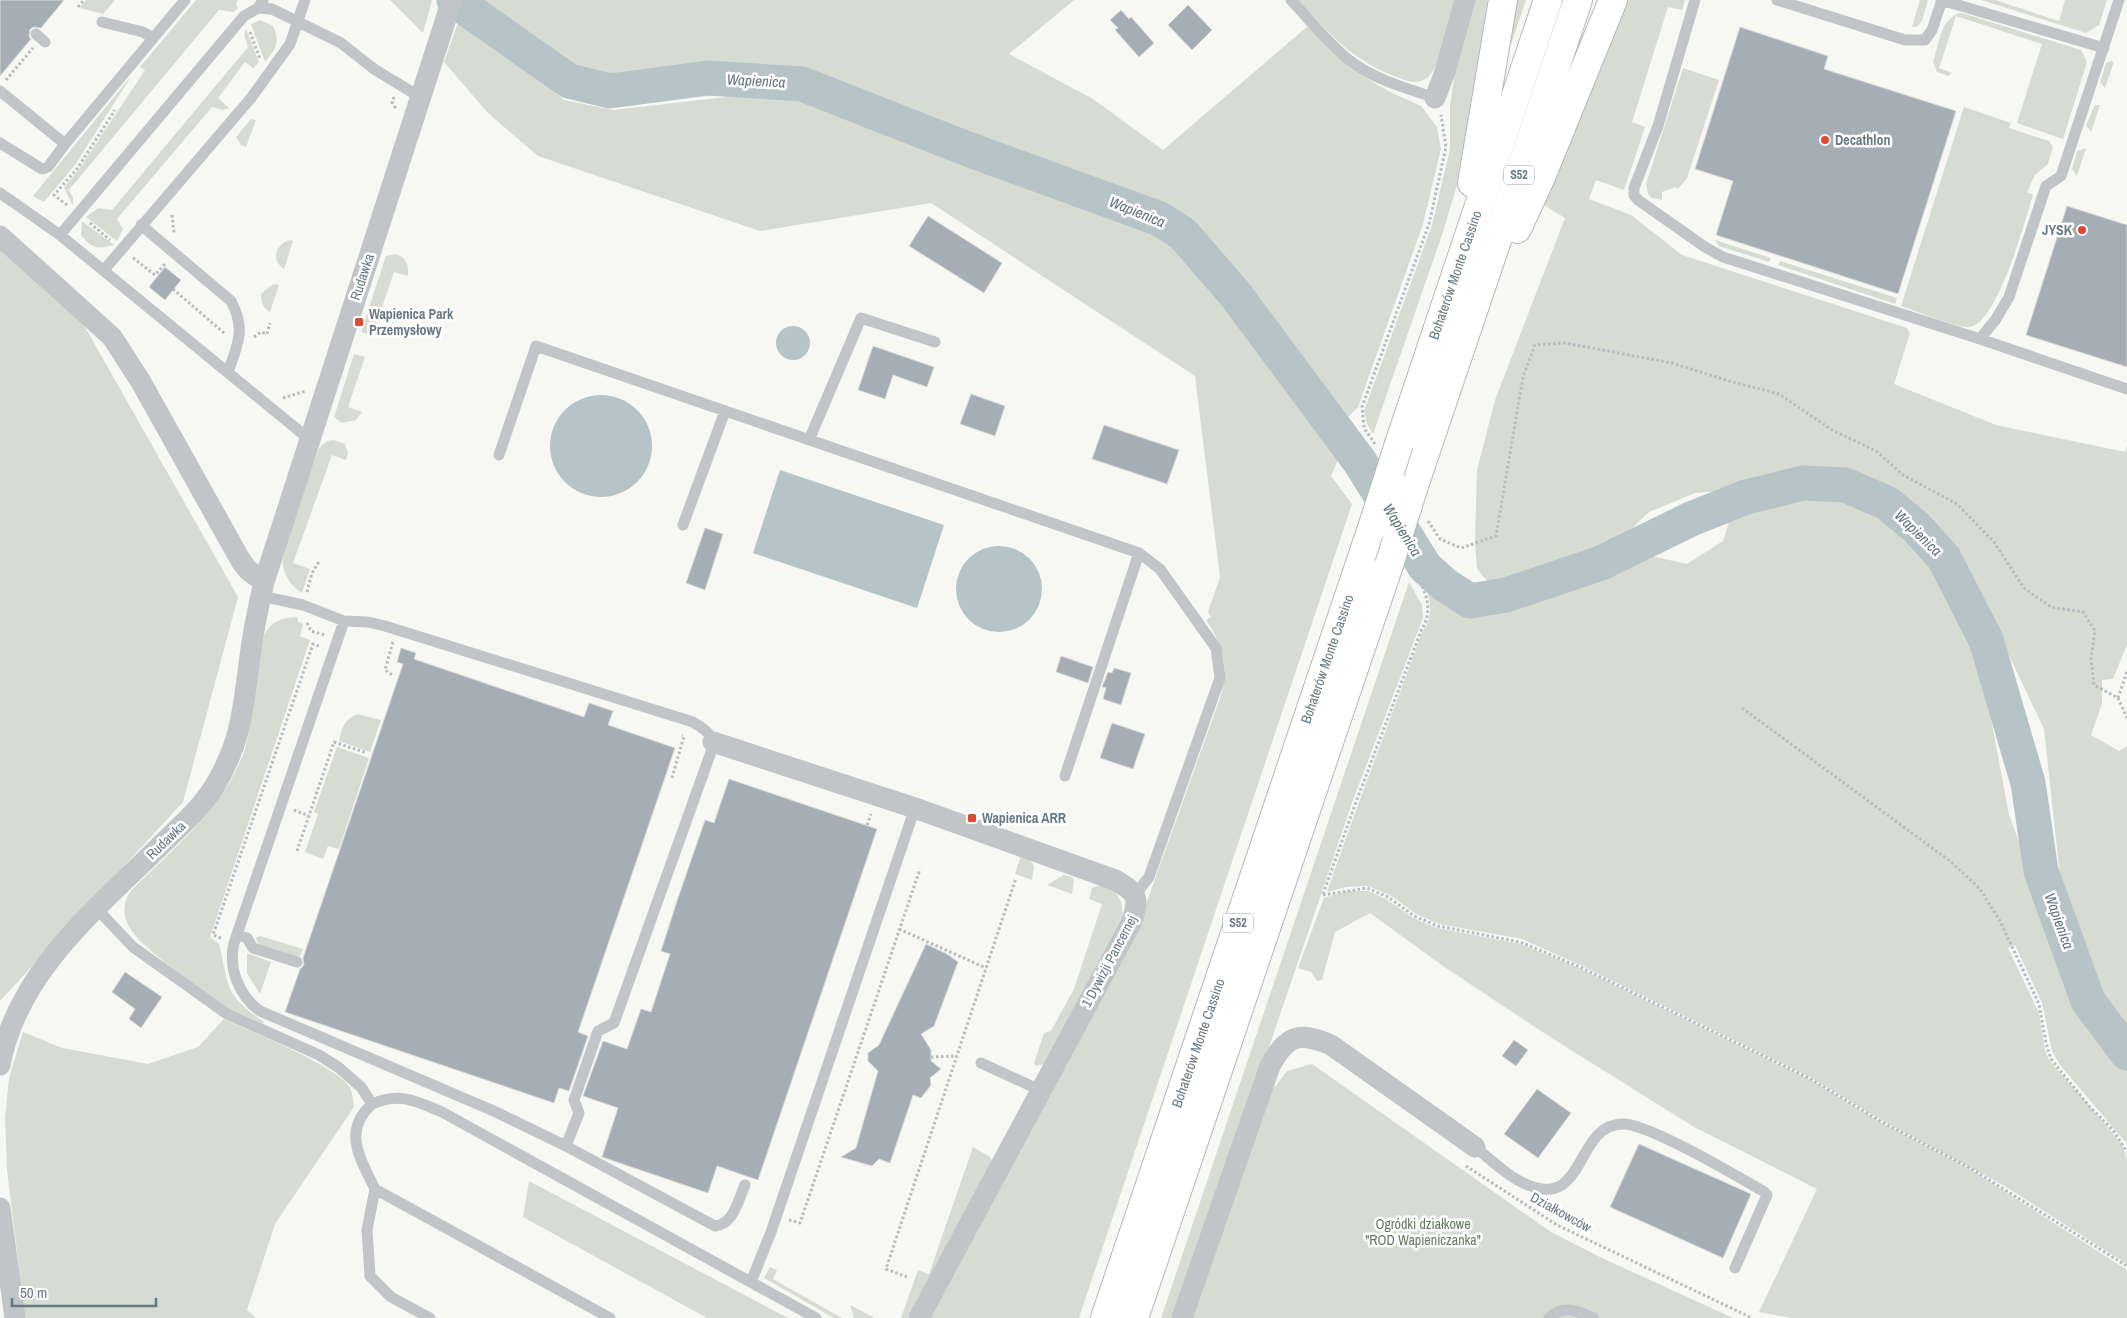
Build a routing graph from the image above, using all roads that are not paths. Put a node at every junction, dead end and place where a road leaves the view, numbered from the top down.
1 (185, 0) edge
2 (305, 0) edge
3 (452, 0) edge
4 (1291, 0) edge
5 (1465, 0) edge
6 (1503, 0) edge
7 (1548, 0) edge
8 (1578, 0) edge
9 (1613, 0) edge
10 (1695, 0) edge
11 (1777, 0) edge
12 (1942, 0) edge
13 (2119, 0) edge
14 (260, 4) edge
15 (102, 22) dead end
16 (299, 24) junction
17 (153, 38) junction
18 (2104, 48) junction
19 (1, 91) edge
20 (420, 97) junction
21 (1435, 98) joint
22 (0, 143) edge
23 (65, 144) junction
24 (0, 193) edge
25 (141, 225) junction
26 (60, 235) junction
27 (0, 236) edge
28 (104, 270) junction
29 (1452, 285) junction
30 (1980, 339) junction
31 (936, 342) dead end
32 (1460, 350) junction
33 (228, 372) junction
34 (2127, 389) edge
35 (725, 411) junction
36 (309, 439) junction
37 (809, 440) junction
38 (499, 455) dead end
39 (683, 525) dead end
40 (1139, 553) junction
41 (262, 589) junction
42 (340, 620) junction
43 (713, 742) junction
44 (1066, 776) dead end
45 (915, 808) junction
46 (1135, 895) junction
47 (97, 908) junction
48 (236, 939) junction
49 (297, 962) dead end
50 (981, 1063) dead end
51 (0, 1065) edge
52 (1040, 1090) junction
53 (372, 1104) junction
54 (566, 1146) junction
55 (1468, 1155) joint
56 (744, 1185) dead end
57 (376, 1189) junction
58 (0, 1208) edge
59 (1735, 1268) dead end
60 (751, 1282) junction
61 (16, 1318) edge
62 (430, 1318) edge
63 (610, 1318) edge
64 (816, 1318) edge
65 (919, 1318) edge
66 (1105, 1318) edge
67 (1134, 1318) edge
68 (1182, 1318) edge
69 (1549, 1318) edge
70 (1594, 1318) edge

1 - 17 lane
2 - 16 lane
3 - 20 street, Rudawka
4 - 21 lane
5 - 21 street
6 - 29 highway
7 - 29 highway, Bohaterów Monte Cassino / S52
8 - 32 highway, Bohaterów Monte Cassino / S52
9 - 32 highway
10 - 30 lane
11 - 12 lane
12 - 18 lane
13 - 18 lane
14 - 16 lane
14 - 26 lane
15 - 17 lane
16 - 20 lane
16 - 25 lane
17 - 23 lane
18 - 30 lane
19 - 23 lane
20 - 36 street, Rudawka
22 - 23 lane
24 - 26 lane
25 - 28 lane
25 - 33 lane
26 - 28 lane
27 - 41 street
28 - 33 lane
29 - 66 highway, Bohaterów Monte Cassino / S52, bridge
30 - 34 lane
31 - 37 lane
32 - 67 highway, Bohaterów Monte Cassino / S52, bridge
33 - 36 lane
35 - 37 lane
35 - 38 lane
35 - 39 lane
36 - 41 street, Rudawka
37 - 40 lane
40 - 44 lane
40 - 46 lane
41 - 42 lane
41 - 47 street, Rudawka
42 - 43 lane
42 - 48 lane
43 - 45 street, 1 Dywizji Pancernej
43 - 54 lane
45 - 46 street, 1 Dywizji Pancernej
45 - 60 lane
46 - 52 street, 1 Dywizji Pancernej
47 - 51 street, Rudawka
47 - 53 lane
48 - 49 lane
48 - 54 lane
50 - 52 lane
52 - 65 street, 1 Dywizji Pancernej
53 - 57 lane
53 - 60 lane
54 - 56 lane
55 - 59 lane
55 - 68 street
57 - 62 lane
57 - 63 lane
58 - 61 street
60 - 64 lane
69 - 70 lane

